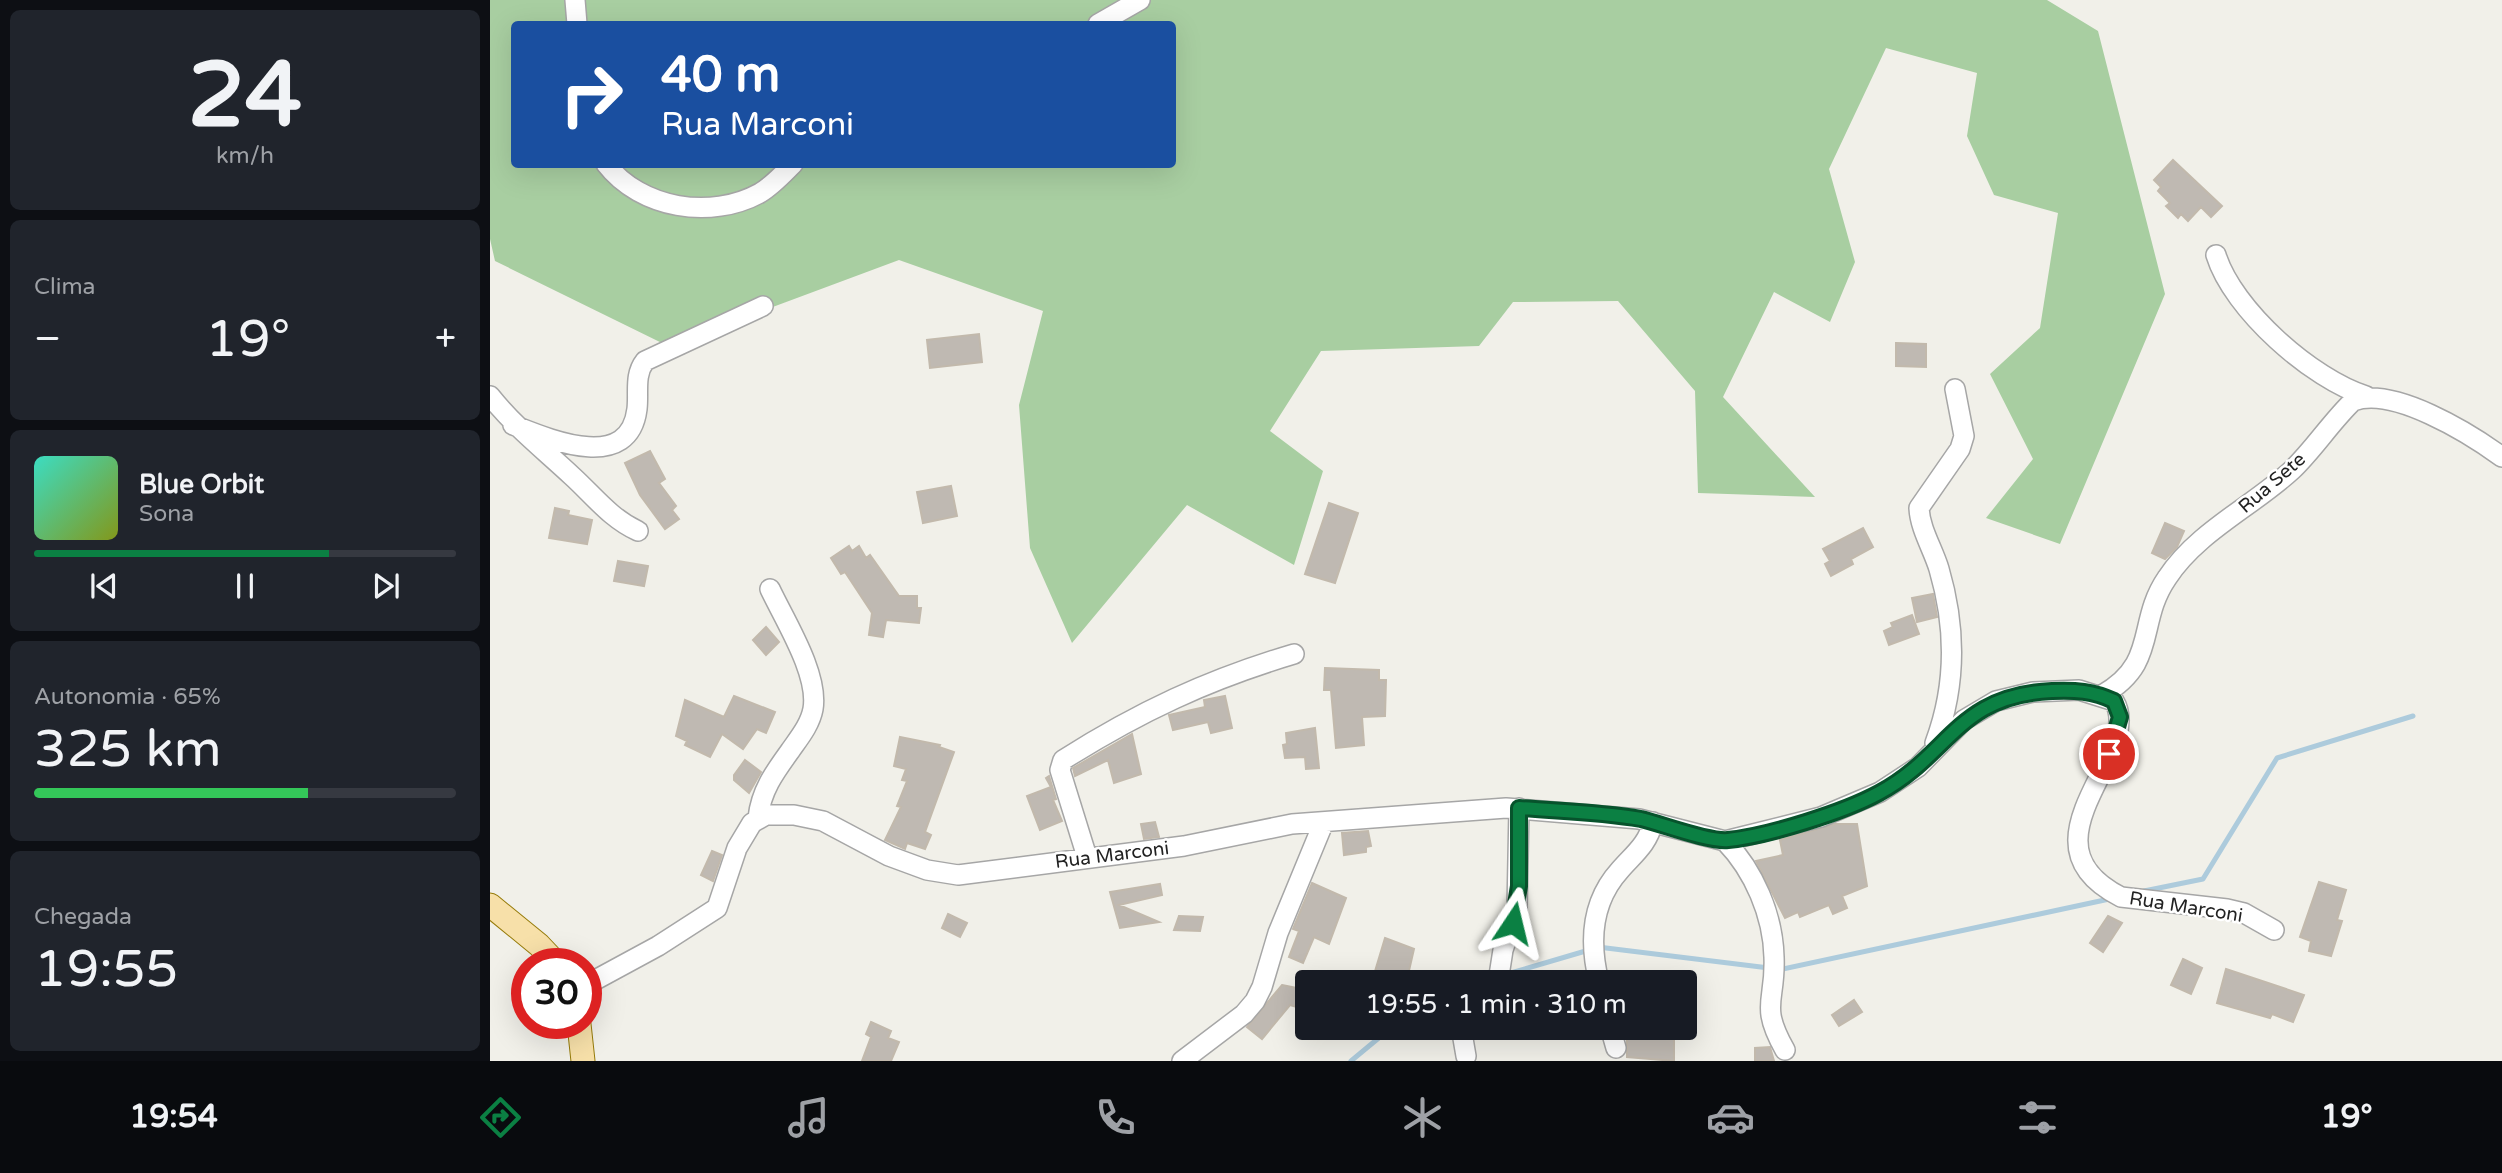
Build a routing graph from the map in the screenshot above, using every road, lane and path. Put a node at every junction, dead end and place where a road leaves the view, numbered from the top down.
1 (575, 0) edge
2 (1140, 0) edge
3 (577, 21) edge
4 (1103, 21) edge
5 (610, 168) edge
6 (788, 168) edge
7 (2216, 255) dead end
8 (763, 306) dead end
9 (1955, 389) dead end
10 (490, 396) edge
11 (2366, 396) junction
12 (513, 425) junction
13 (2502, 457) edge
14 (638, 531) dead end
15 (771, 589) dead end
16 (1294, 654) dead end
17 (2102, 695) junction
18 (1934, 748) junction
19 (1519, 808) junction
20 (758, 818) junction
21 (1653, 822) junction
22 (1323, 824) junction
23 (1725, 841) junction
24 (1087, 857) junction
25 (490, 905) edge
26 (2274, 930) dead end
27 (542, 948) edge
28 (1499, 970) edge
29 (1597, 970) edge
30 (602, 976) edge
31 (581, 1039) edge
32 (1463, 1040) edge
33 (1614, 1040) edge
34 (1616, 1048) dead end
35 (1785, 1050) dead end
36 (1466, 1056) dead end
37 (583, 1061) edge
38 (1182, 1061) edge

1 - 3 street
2 - 4 street
5 - 6 street
7 - 11 street
8 - 12 street
9 - 18 street
10 - 12 street
11 - 13 street
11 - 17 street, Rua Sete
12 - 14 street
15 - 20 street
16 - 24 street
17 - 18 street, Rua Marconi
17 - 26 street, Rua Marconi
18 - 23 street, Rua Marconi
19 - 21 street, Rua Marconi
19 - 22 street, Rua Marconi
19 - 28 street
20 - 24 street, Rua Marconi
20 - 30 street
21 - 23 street, Rua Marconi
21 - 29 street
22 - 24 street, Rua Marconi
22 - 38 street
23 - 35 street
25 - 27 main road
31 - 37 main road
32 - 36 street
33 - 34 street

